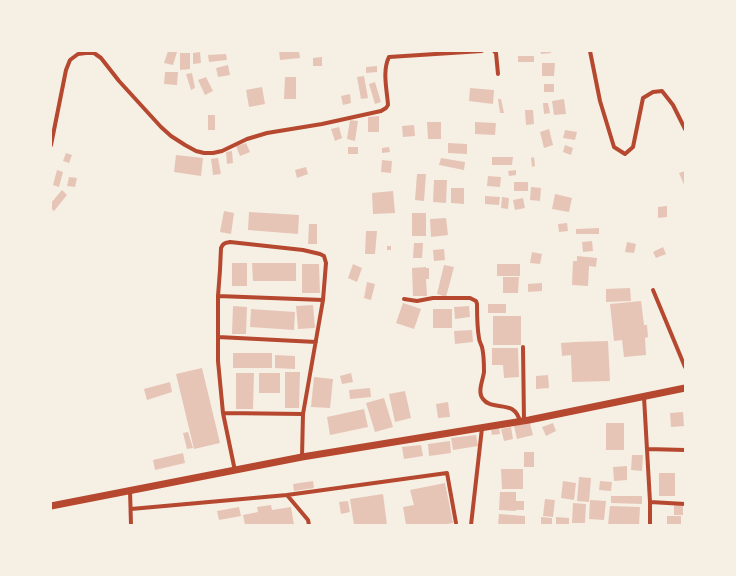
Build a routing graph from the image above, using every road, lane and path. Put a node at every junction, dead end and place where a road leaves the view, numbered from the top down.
1 (482, 51) edge
2 (494, 51) edge
3 (590, 51) edge
4 (498, 74) dead end
5 (685, 129) edge
6 (51, 145) edge
7 (653, 290) dead end
8 (218, 296) junction
9 (404, 299) dead end
10 (323, 300) junction
11 (218, 337) junction
12 (316, 342) junction
13 (523, 347) dead end
14 (685, 367) edge
15 (685, 388) edge
16 (644, 397) junction
17 (224, 413) junction
18 (303, 414) junction
19 (522, 421) junction
20 (482, 428) junction
21 (646, 449) junction
22 (685, 450) edge
23 (302, 457) junction
24 (235, 471) junction
25 (130, 490) junction
26 (287, 495) junction
27 (650, 502) junction
28 (685, 504) edge
29 (51, 506) edge
30 (131, 509) junction
31 (456, 523) dead end
32 (131, 525) edge
33 (309, 525) edge
34 (471, 525) edge
35 (650, 525) edge

1 - 6 street
2 - 4 street
3 - 5 street
7 - 14 street
8 - 10 street
8 - 10 street
8 - 11 street
9 - 19 street
10 - 12 street
11 - 12 street
11 - 17 street
12 - 18 street
13 - 19 street
15 - 16 street
16 - 19 street
16 - 21 street
17 - 18 street
17 - 24 street
18 - 23 street
19 - 20 street
20 - 23 street
20 - 34 street
21 - 22 street
21 - 27 street
23 - 24 street
24 - 25 street
25 - 29 street
25 - 30 street
26 - 30 street
26 - 31 street
26 - 33 street
27 - 28 street
27 - 35 street
30 - 32 street

